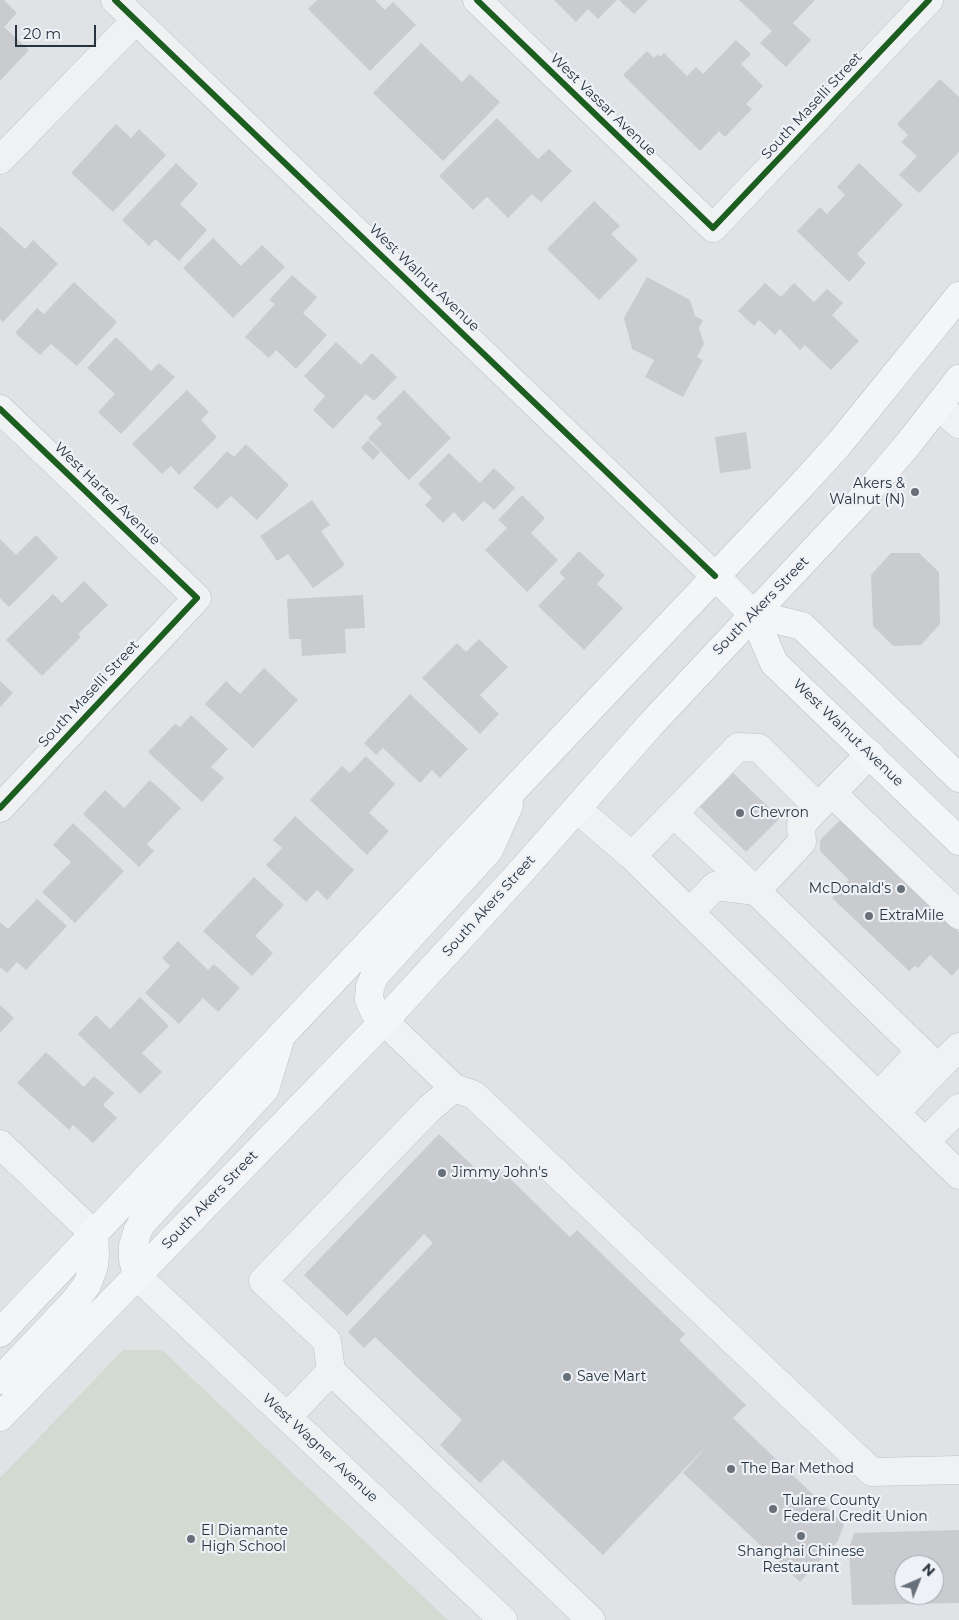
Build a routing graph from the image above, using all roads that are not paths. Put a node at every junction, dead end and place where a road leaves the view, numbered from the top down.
1 (115, 0) edge
2 (477, 0) edge
3 (929, 0) edge
4 (136, 20) junction
5 (0, 160) edge
6 (713, 228) joint
7 (959, 296) edge
8 (959, 379) edge
9 (938, 406) junction
10 (0, 409) edge
11 (959, 424) edge
12 (715, 576) junction
13 (197, 598) joint
14 (753, 614) junction
15 (870, 754) junction
16 (959, 778) edge
17 (517, 787) junction
18 (825, 800) junction
19 (0, 808) edge
20 (576, 809) junction
21 (674, 814) junction
22 (959, 841) edge
23 (632, 856) junction
24 (756, 891) junction
25 (690, 912) junction
26 (959, 915) edge
27 (384, 1021) junction
28 (281, 1035) junction
29 (959, 1047) edge
30 (930, 1059) junction
31 (454, 1088) junction
32 (886, 1104) junction
33 (959, 1108) edge
34 (925, 1142) junction
35 (0, 1144) edge
36 (958, 1173) edge
37 (94, 1234) junction
38 (137, 1276) junction
39 (0, 1333) edge
40 (331, 1371) junction
41 (0, 1380) edge
42 (0, 1417) edge
43 (287, 1417) junction
44 (959, 1470) edge
45 (503, 1620) edge
46 (591, 1620) edge

1 - 4 street, West Walnut Avenue
2 - 6 street, West Vassar Avenue
3 - 6 street, South Maselli Street
4 - 5 street
4 - 12 street, West Walnut Avenue
7 - 12 main road
8 - 9 main road, South Akers Street
9 - 11 street
9 - 14 main road, South Akers Street
10 - 13 street, West Harter Avenue
12 - 14 main road, West Walnut Avenue
12 - 17 main road
13 - 19 street, South Maselli Street
14 - 15 main road, West Walnut Avenue
14 - 16 main road
14 - 20 main road, South Akers Street
15 - 18 street
15 - 22 main road, West Walnut Avenue
17 - 27 main road
17 - 28 main road
18 - 21 street
18 - 24 street
18 - 26 street
20 - 23 street
20 - 27 main road, South Akers Street
21 - 23 street
21 - 24 street
23 - 25 street
24 - 25 street
24 - 30 street
25 - 32 street
27 - 31 street
27 - 38 main road, South Akers Street
28 - 37 main road
28 - 38 main road
29 - 30 street
30 - 32 street
31 - 40 street
31 - 44 street
32 - 34 street
33 - 34 street
34 - 36 street
35 - 37 street
37 - 39 main road
37 - 41 main road
38 - 42 main road, South Akers Street
38 - 43 street, West Wagner Avenue
40 - 43 street
40 - 46 street
43 - 45 street, West Wagner Avenue

